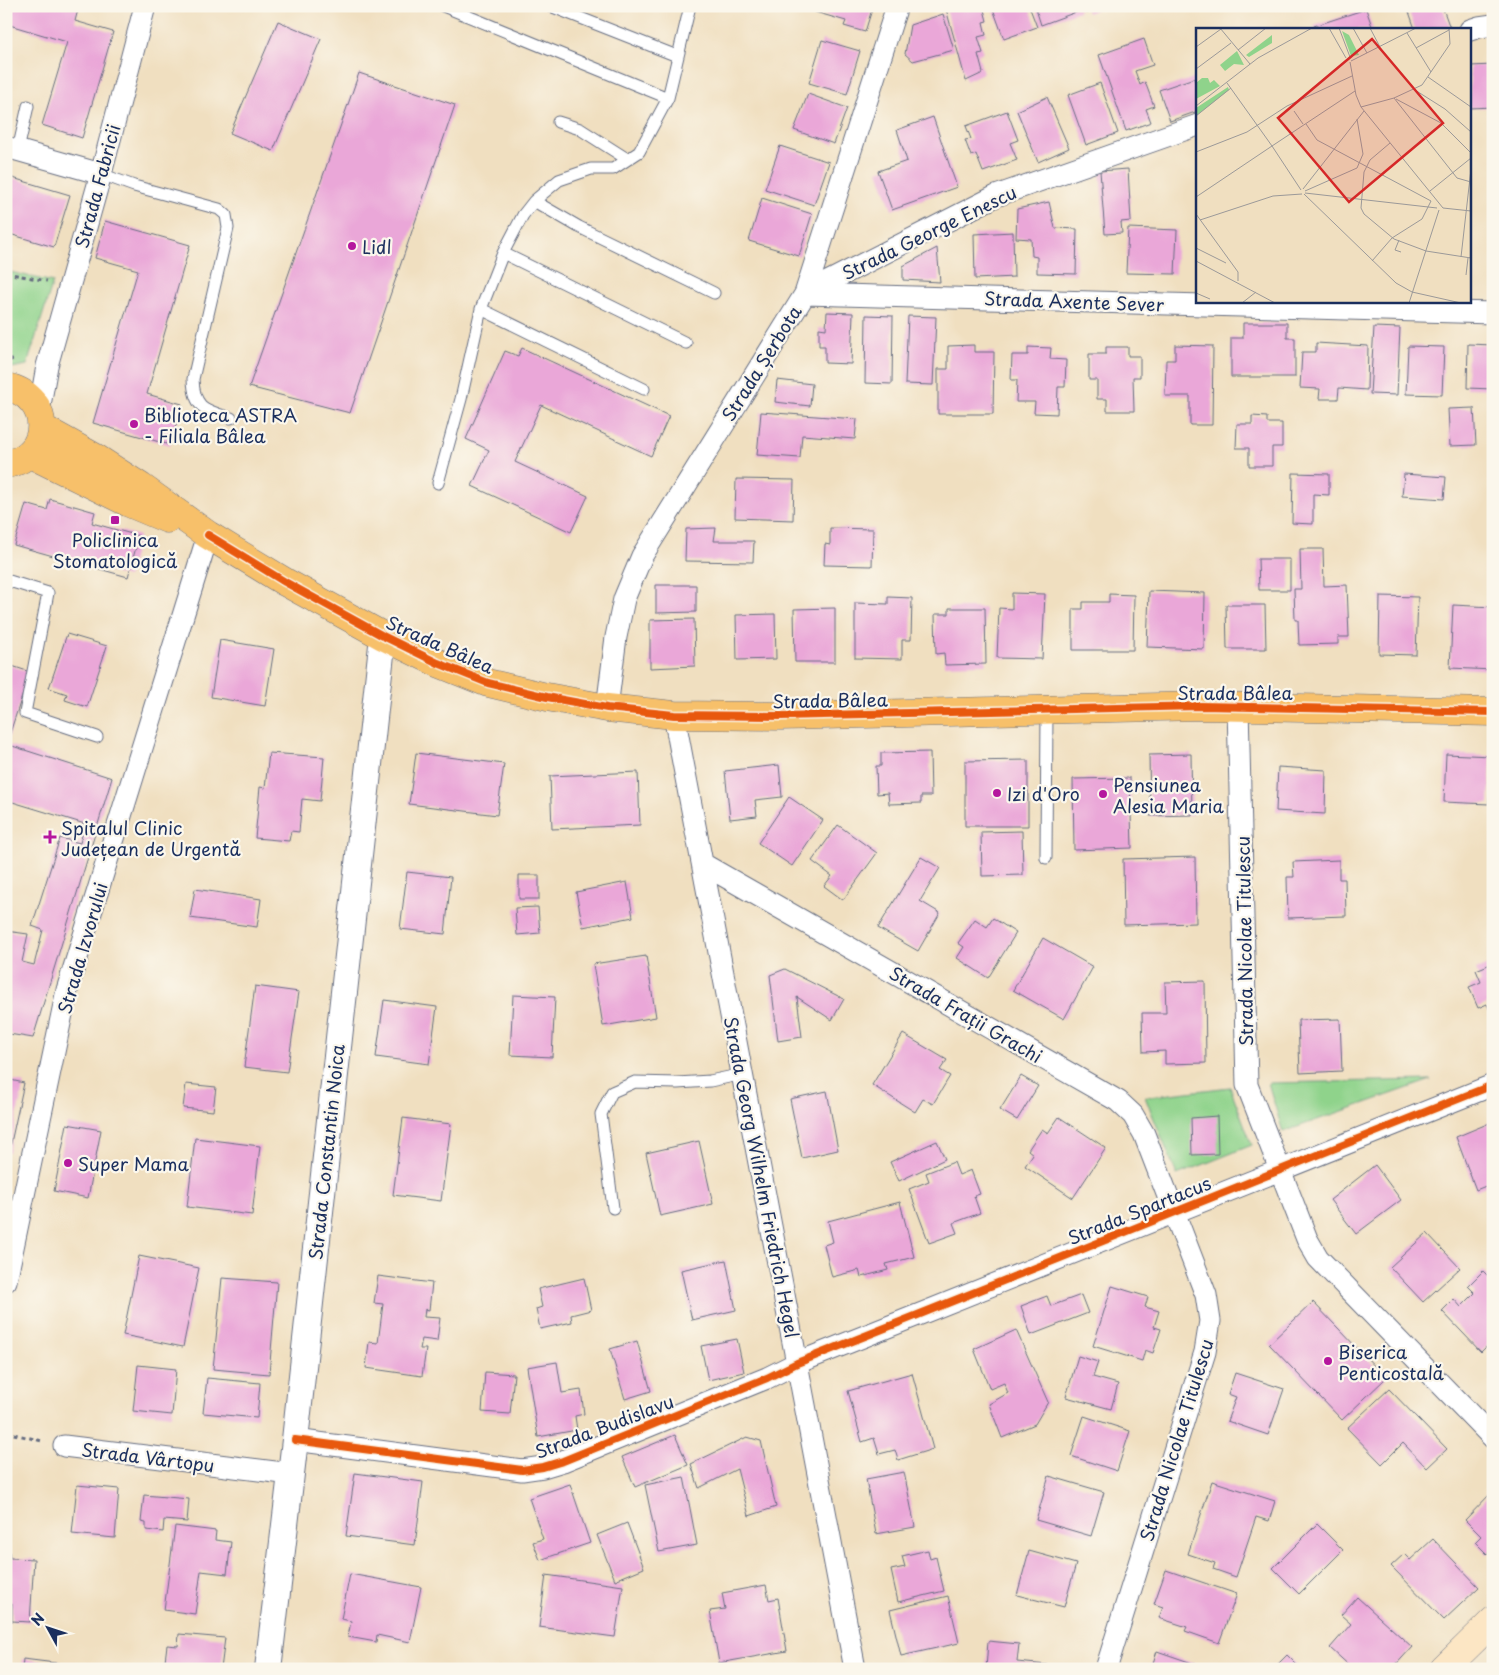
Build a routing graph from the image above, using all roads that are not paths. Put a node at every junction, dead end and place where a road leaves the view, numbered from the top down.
1 (145, 6) edge
2 (443, 6) edge
3 (550, 6) edge
4 (690, 6) edge
5 (897, 6) edge
6 (1493, 26) edge
7 (1472, 29) edge
8 (677, 56) junction
9 (668, 98) junction
10 (28, 106) dead end
11 (558, 122) dead end
12 (1196, 126) edge
13 (12, 148) edge
14 (627, 159) junction
15 (101, 174) junction
16 (534, 201) junction
17 (503, 253) junction
18 (714, 293) dead end
19 (804, 294) junction
20 (481, 309) junction
21 (1493, 314) edge
22 (686, 343) dead end
23 (644, 389) dead end
24 (28, 405) edge
25 (231, 418) dead end
26 (18, 459) edge
27 (438, 483) dead end
28 (208, 535) junction
29 (6, 580) edge
30 (383, 636) junction
31 (1238, 706) junction
32 (607, 708) junction
33 (1047, 710) junction
34 (1493, 712) edge
35 (674, 715) junction
36 (97, 737) dead end
37 (1046, 858) dead end
38 (703, 864) junction
39 (743, 1074) junction
40 (1493, 1086) edge
41 (1279, 1169) junction
42 (613, 1208) dead end
43 (1174, 1213) junction
44 (6, 1281) edge
45 (797, 1363) junction
46 (1493, 1438) edge
47 (295, 1440) junction
48 (64, 1446) road end
49 (291, 1474) junction
50 (1493, 1621) edge
51 (268, 1669) edge
52 (854, 1669) edge
53 (1106, 1669) edge
54 (1444, 1669) edge

1 - 15 street, Strada Fabricii
2 - 9 lane
3 - 8 lane
4 - 8 lane
5 - 19 street, Strada Șerbota
6 - 7 street
8 - 9 lane
9 - 14 lane
10 - 13 lane
11 - 14 lane
12 - 19 street, Strada George Enescu
13 - 15 street
14 - 16 lane
15 - 24 street, Strada Fabricii
15 - 25 lane
16 - 17 lane
16 - 18 lane
17 - 20 lane
17 - 22 lane
19 - 21 street, Strada Axente Sever
19 - 32 street, Strada Șerbota
20 - 23 lane
20 - 27 lane
24 - 26 main road
24 - 28 main road
26 - 28 main road
28 - 30 main road, Strada Bâlea
28 - 44 street, Strada Izvorului
29 - 36 lane
30 - 32 main road, Strada Bâlea
30 - 47 street, Strada Constantin Noica
31 - 33 main road, Strada Bâlea
31 - 34 main road, Strada Bâlea
31 - 41 street, Strada Nicolae Titulescu
32 - 35 main road, Strada Bâlea
33 - 35 main road, Strada Bâlea
33 - 37 lane
35 - 38 street, Strada Georg Wilhelm Friedrich Hegel
38 - 39 street, Strada Georg Wilhelm Friedrich Hegel
38 - 43 street, Strada Frații Grachi
39 - 42 lane
39 - 45 street, Strada Georg Wilhelm Friedrich Hegel
40 - 41 street, Strada Spartacus
41 - 43 street, Strada Spartacus
41 - 46 street
43 - 45 street, Strada Spartacus
43 - 53 street, Strada Nicolae Titulescu
45 - 47 street, Strada Budislavu
45 - 52 street, Strada Georg Wilhelm Friedrich Hegel
47 - 49 street, Strada Constantin Noica
48 - 49 street, Strada Vârtopu
49 - 51 street, Strada Constantin Noica
50 - 54 main road

